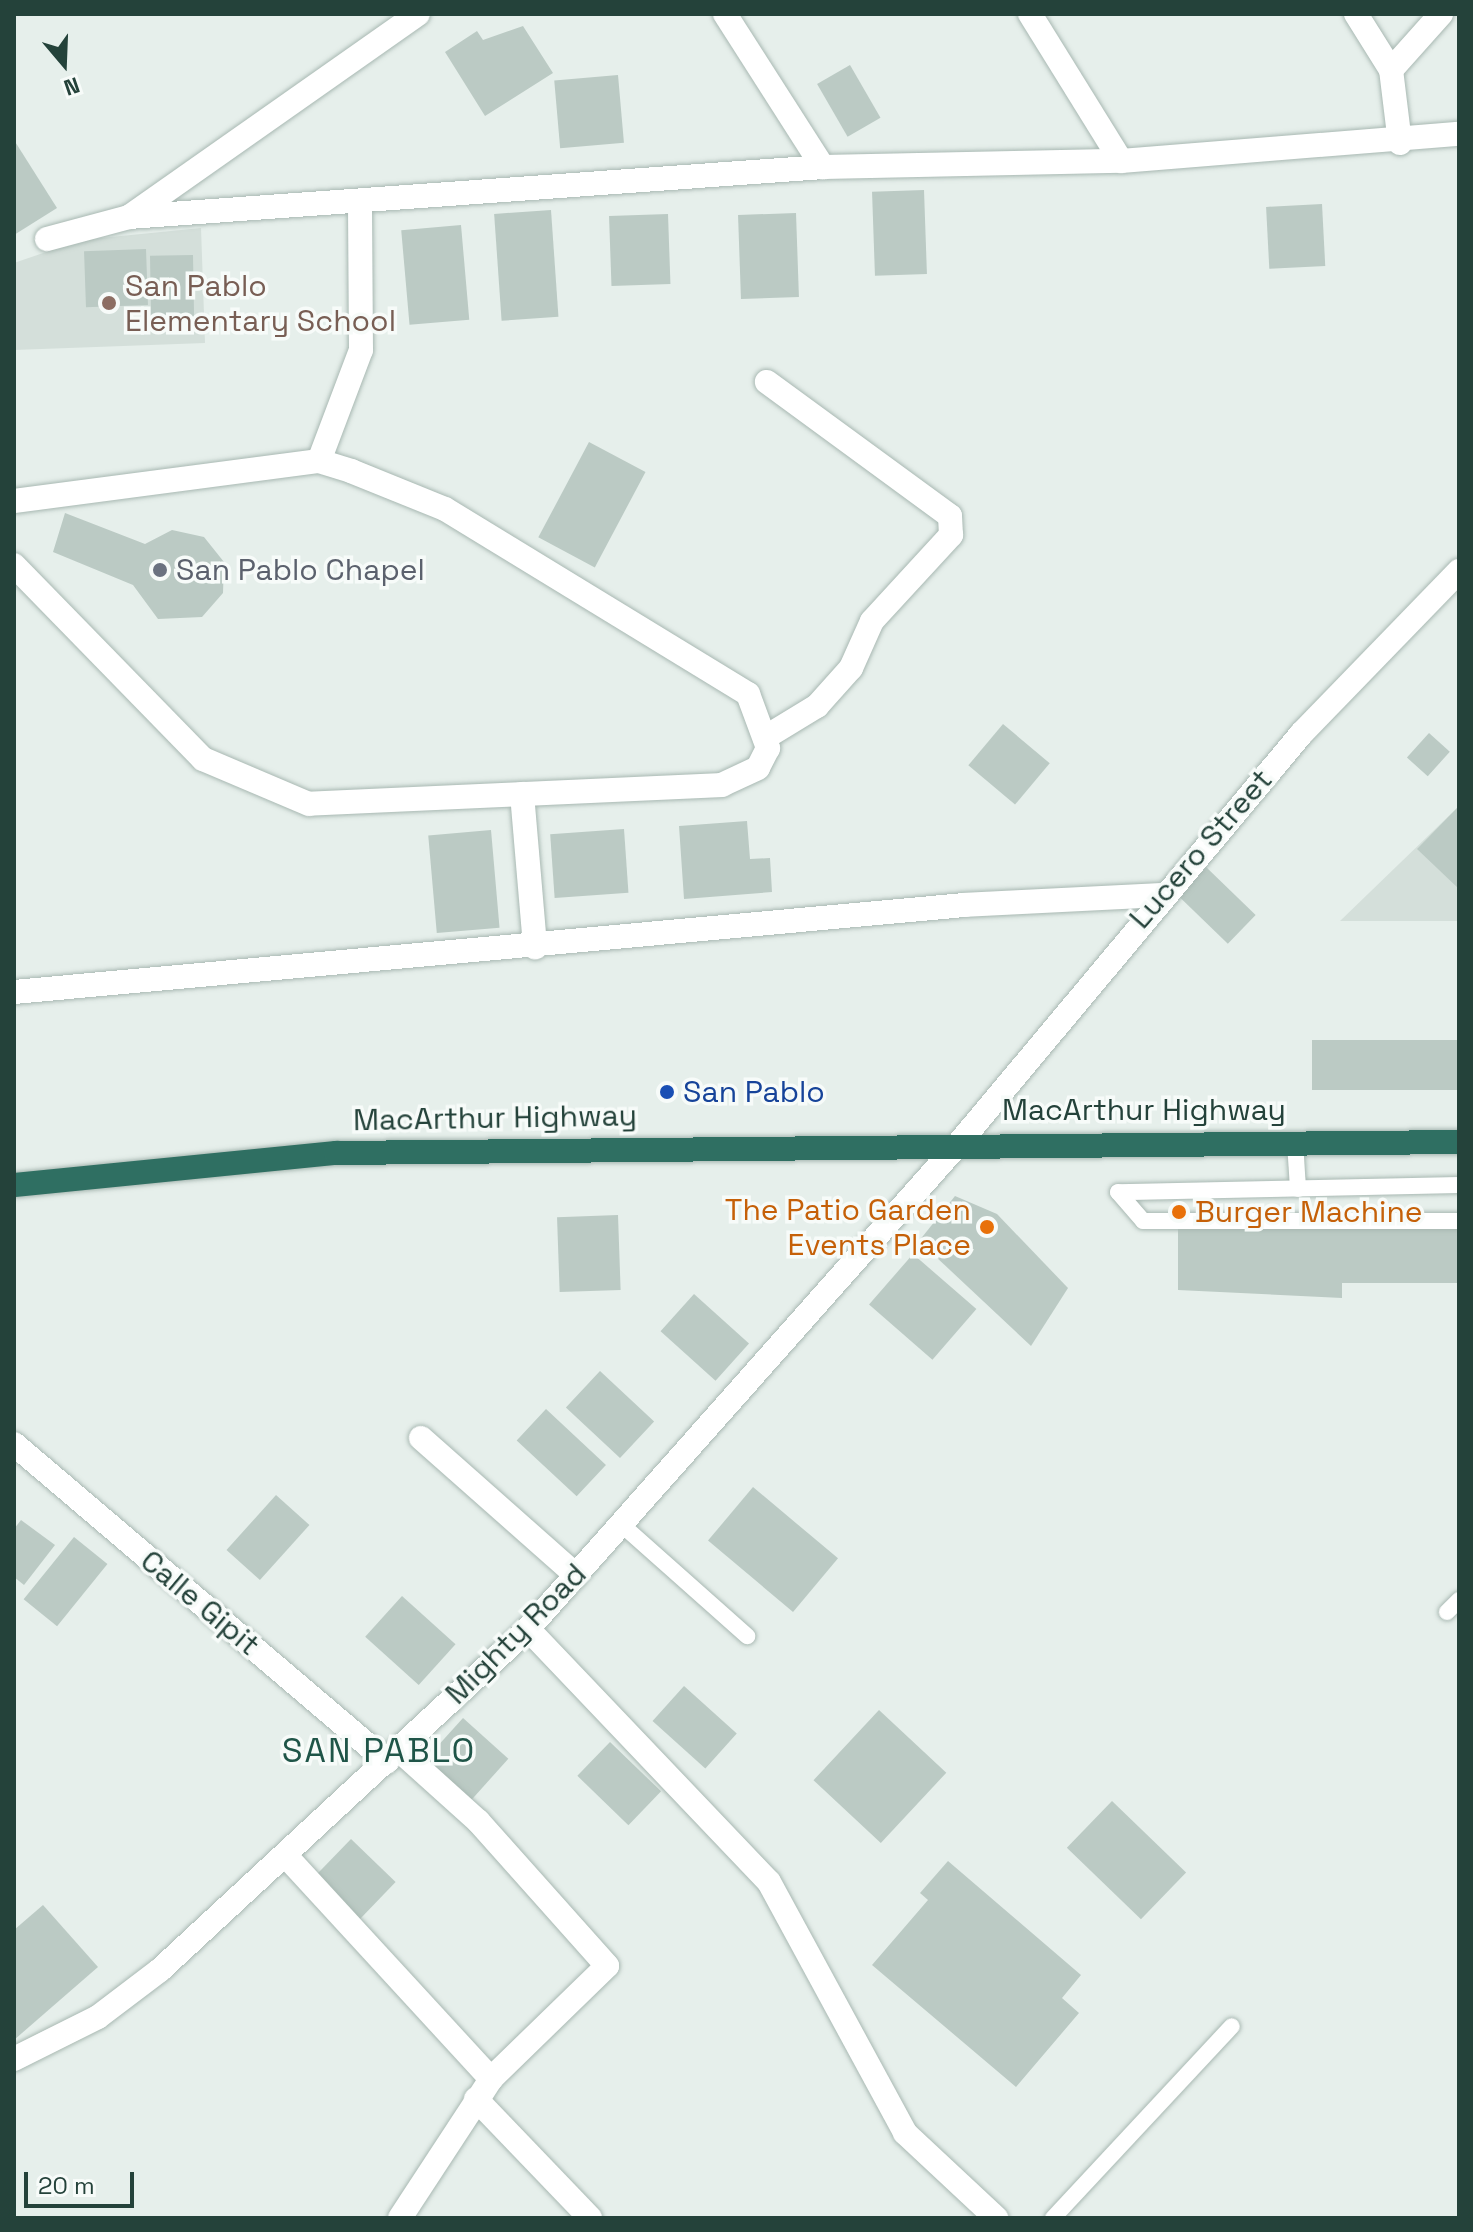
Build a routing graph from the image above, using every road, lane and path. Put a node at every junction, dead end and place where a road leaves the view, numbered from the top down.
1 (418, 14) edge
2 (725, 14) edge
3 (1030, 14) edge
4 (1356, 14) edge
5 (1441, 14) edge
6 (1391, 70) junction
7 (1459, 134) edge
8 (1400, 143) junction
9 (1121, 161) junction
10 (823, 167) junction
11 (360, 205) junction
12 (129, 217) junction
13 (47, 239) dead end
14 (767, 382) dead end
15 (319, 461) junction
16 (14, 501) edge
17 (14, 565) edge
18 (1459, 571) edge
19 (766, 737) junction
20 (522, 794) junction
21 (1160, 895) junction
22 (535, 947) junction
23 (14, 992) edge
24 (960, 1142) junction
25 (1295, 1142) junction
26 (1459, 1142) edge
27 (14, 1185) edge
28 (1459, 1185) edge
29 (1298, 1189) junction
30 (1459, 1221) edge
31 (421, 1438) dead end
32 (14, 1444) edge
33 (621, 1524) junction
34 (576, 1575) junction
35 (528, 1629) junction
36 (747, 1636) dead end
37 (392, 1756) junction
38 (286, 1856) junction
39 (1232, 2026) dead end
40 (14, 2059) edge
41 (491, 2079) junction
42 (476, 2099) junction
43 (400, 2218) edge
44 (590, 2218) edge
45 (996, 2218) edge
46 (1053, 2218) edge

1 - 12 street
2 - 10 street
3 - 9 street
4 - 6 street
5 - 6 street
6 - 8 street
7 - 8 street
8 - 9 street
9 - 10 street
10 - 11 street
11 - 12 street
11 - 15 street
12 - 13 street
14 - 19 street
15 - 16 street
15 - 19 street
17 - 20 street
18 - 21 street, Lucero Street
19 - 20 street
20 - 22 street
21 - 22 street
21 - 24 street, Lucero Street
22 - 23 street
24 - 25 highway, MacArthur Highway
24 - 27 highway, MacArthur Highway
24 - 33 street, Mighty Road
25 - 26 highway, MacArthur Highway
25 - 29 lane
28 - 29 lane
29 - 30 lane
31 - 34 street
32 - 37 street, Calle Gipit
33 - 34 street, Mighty Road
33 - 36 lane
34 - 35 street, Mighty Road
35 - 37 street, Mighty Road
35 - 45 street
37 - 38 street, Mighty Road
37 - 41 street, Calle Gipit
38 - 40 street, Mighty Road
38 - 41 street
39 - 46 lane
41 - 42 street
42 - 43 street
42 - 44 street

